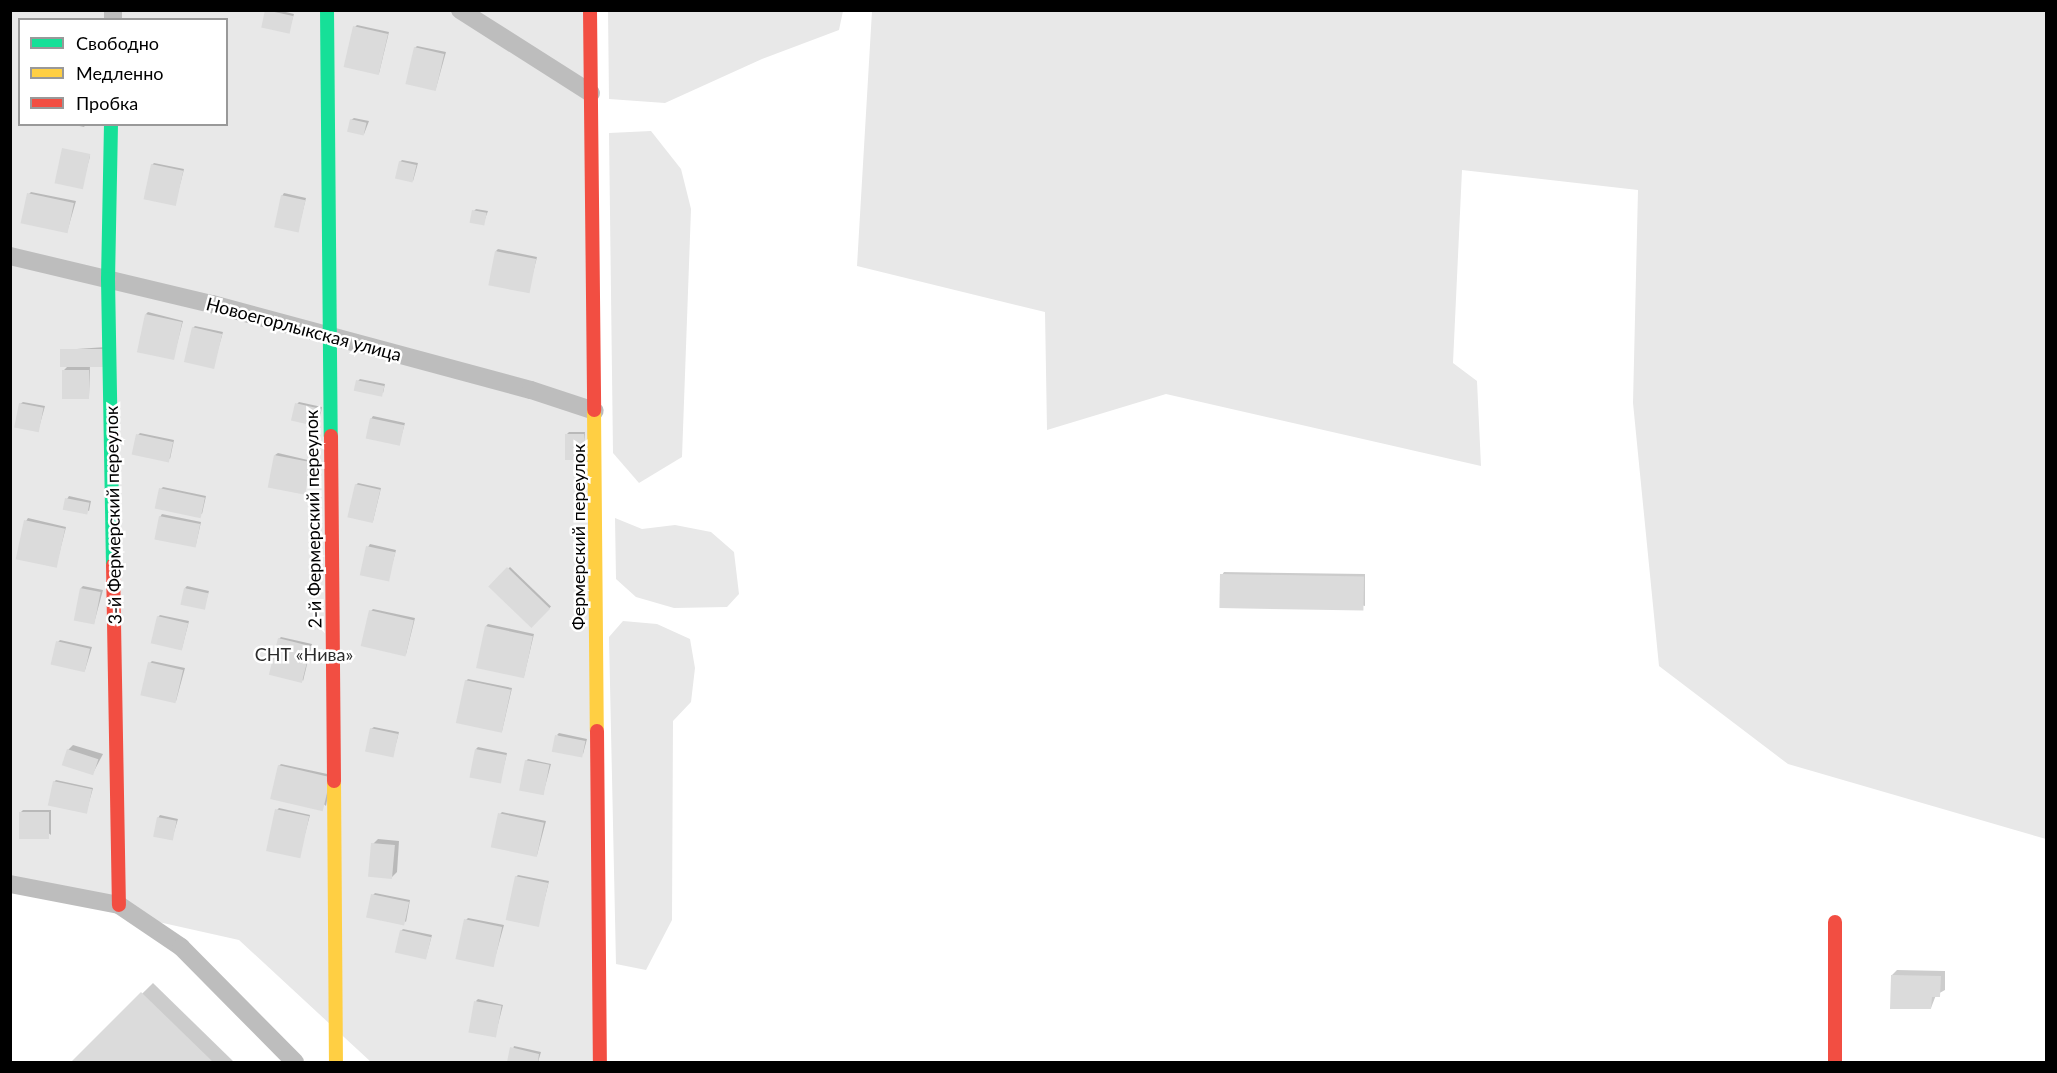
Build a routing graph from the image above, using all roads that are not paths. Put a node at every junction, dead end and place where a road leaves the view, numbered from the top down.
1 (327, 10) edge
2 (460, 10) edge
3 (590, 10) edge
4 (591, 93) junction
5 (111, 126) edge
6 (10, 256) edge
7 (108, 279) junction
8 (327, 336) junction
9 (595, 411) junction
10 (10, 884) edge
11 (119, 905) junction
12 (1835, 922) dead end
13 (295, 1062) edge
14 (336, 1062) edge
15 (600, 1062) edge
16 (1835, 1062) edge

1 - 8 street, 2-й Фермерский переулок
2 - 4 street
3 - 4 street, Фермерский переулок
4 - 9 street, Фермерский переулок
5 - 7 street, 3-й Фермерский переулок
6 - 7 street, Новоегорлыкская улица
7 - 8 street, Новоегорлыкская улица
7 - 11 street, 3-й Фермерский переулок
8 - 9 street, Новоегорлыкская улица
8 - 14 street, 2-й Фермерский переулок
9 - 15 street, Фермерский переулок
10 - 11 street
11 - 13 street
12 - 16 street

